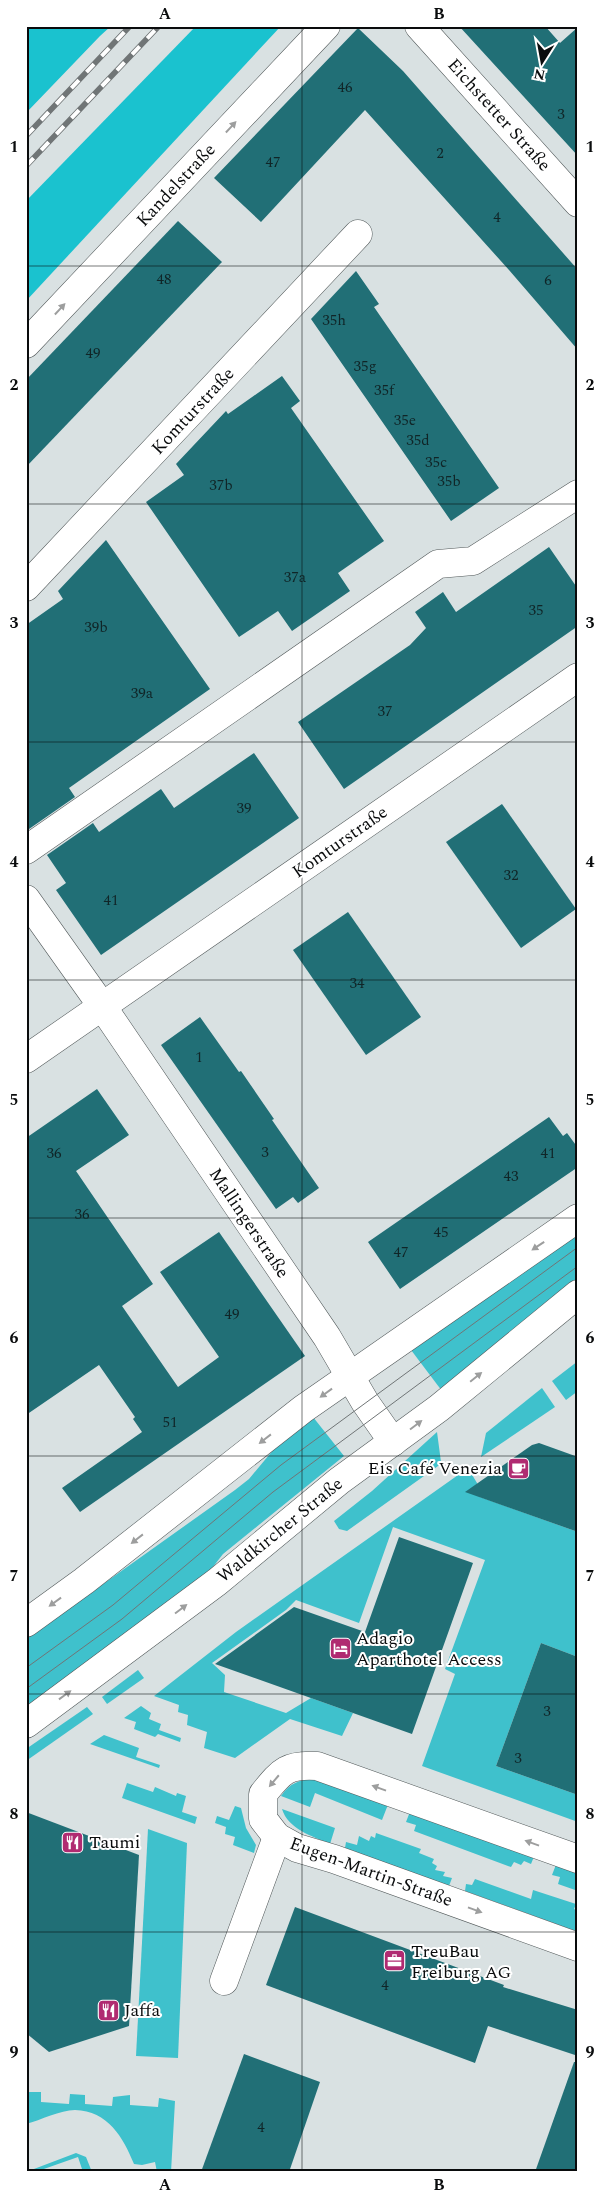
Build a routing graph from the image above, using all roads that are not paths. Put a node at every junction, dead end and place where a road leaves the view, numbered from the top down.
1 (326, 26) edge
2 (419, 26) edge
3 (578, 204) edge
4 (358, 234) dead end
5 (26, 344) edge
6 (578, 494) edge
7 (26, 587) edge
8 (578, 677) edge
9 (26, 850) edge
10 (26, 899) edge
11 (102, 1006) junction
12 (26, 1059) edge
13 (578, 1218) edge
14 (578, 1294) edge
15 (349, 1376) junction
16 (393, 1442) junction
17 (26, 1623) edge
18 (26, 1724) edge
19 (278, 1837) junction
20 (578, 1860) edge
21 (578, 1947) edge
22 (224, 1981) dead end

5 -> 1 street, Kandelstraße
2 - 3 street, Eichstetter Straße
4 - 7 street, Komturstraße
6 - 9 street
8 - 11 street, Komturstraße
10 - 11 street
11 - 12 street, Komturstraße
11 - 15 street, Mallingerstraße
13 -> 15 street
16 -> 14 street, Waldkircher Straße
15 - 16 street, Mallingerstraße
15 -> 17 street
18 -> 16 street, Waldkircher Straße
20 -> 19 street, Eugen-Martin-Straße
19 -> 21 street, Eugen-Martin-Straße
19 - 22 street

